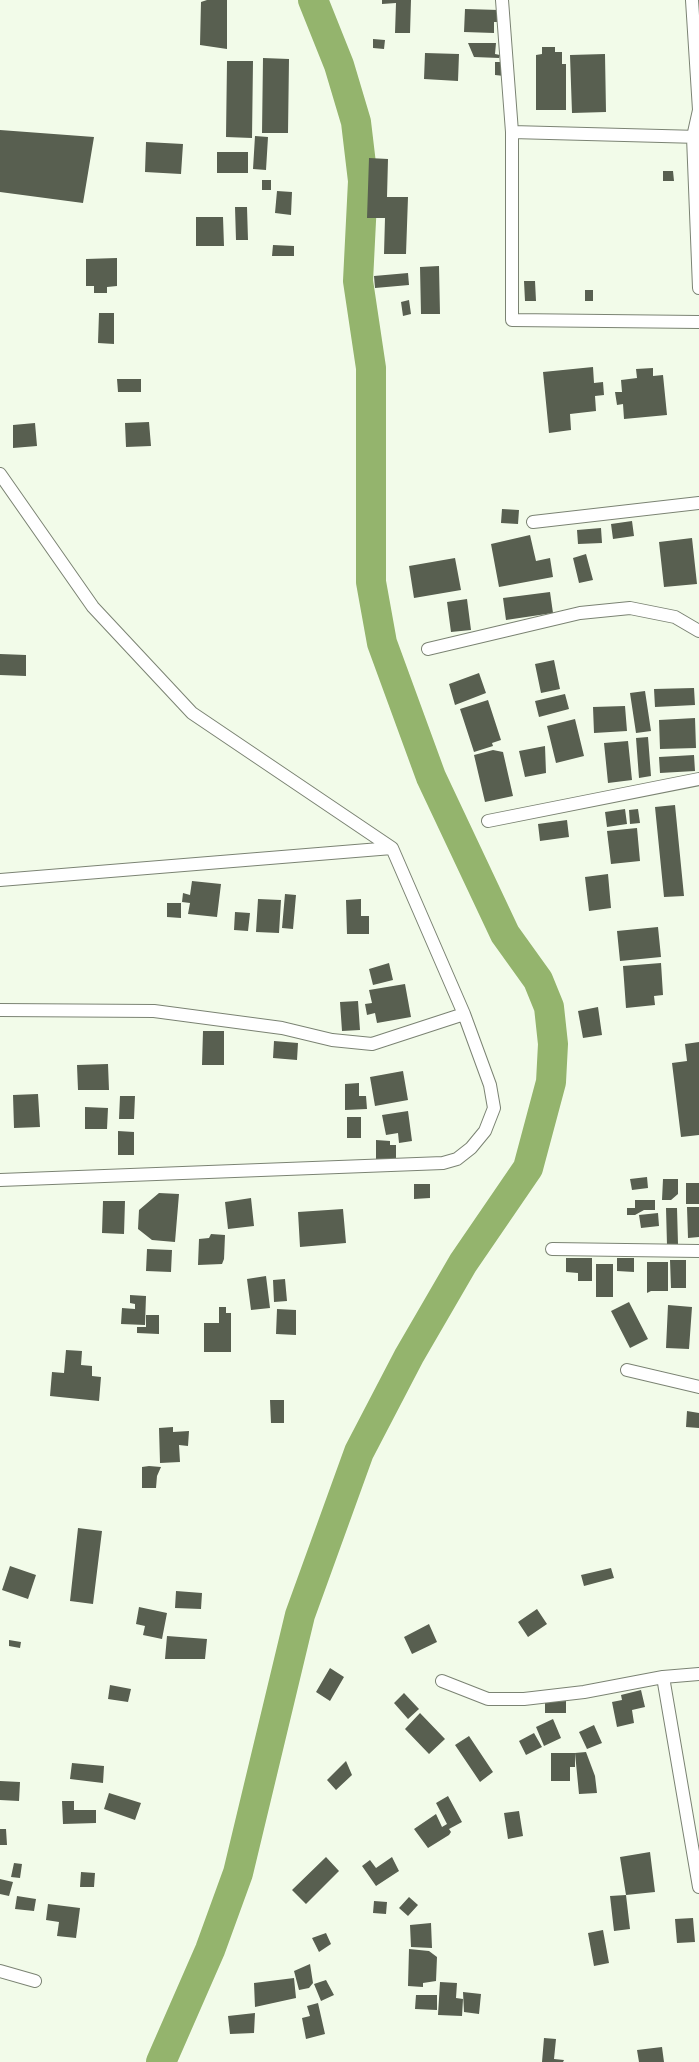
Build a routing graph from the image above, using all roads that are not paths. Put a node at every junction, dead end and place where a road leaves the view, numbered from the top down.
1 (502, 0) edge
2 (692, 0) edge
3 (512, 132) junction
4 (696, 137) edge
5 (699, 288) edge
6 (699, 322) edge
7 (0, 474) edge
8 (699, 503) edge
9 (533, 522) dead end
10 (699, 631) edge
11 (428, 649) dead end
12 (699, 780) edge
13 (488, 821) dead end
14 (392, 848) junction
15 (0, 880) edge
16 (0, 1010) edge
17 (464, 1014) junction
18 (0, 1180) edge
19 (552, 1249) dead end
20 (699, 1251) edge
21 (627, 1370) dead end
22 (699, 1387) edge
23 (699, 1674) edge
24 (663, 1677) junction
25 (442, 1681) dead end
26 (696, 1836) edge
27 (699, 1887) edge
28 (0, 1972) edge
29 (36, 1981) dead end

1 - 3 street
2 - 4 street
3 - 4 street
3 - 6 street
4 - 5 street
7 - 14 street
8 - 9 street
10 - 11 street
12 - 13 street
14 - 15 street
14 - 17 street
16 - 17 street
17 - 18 street
19 - 20 street
21 - 22 street
23 - 24 street
24 - 25 street
24 - 26 street
26 - 27 street
28 - 29 street

